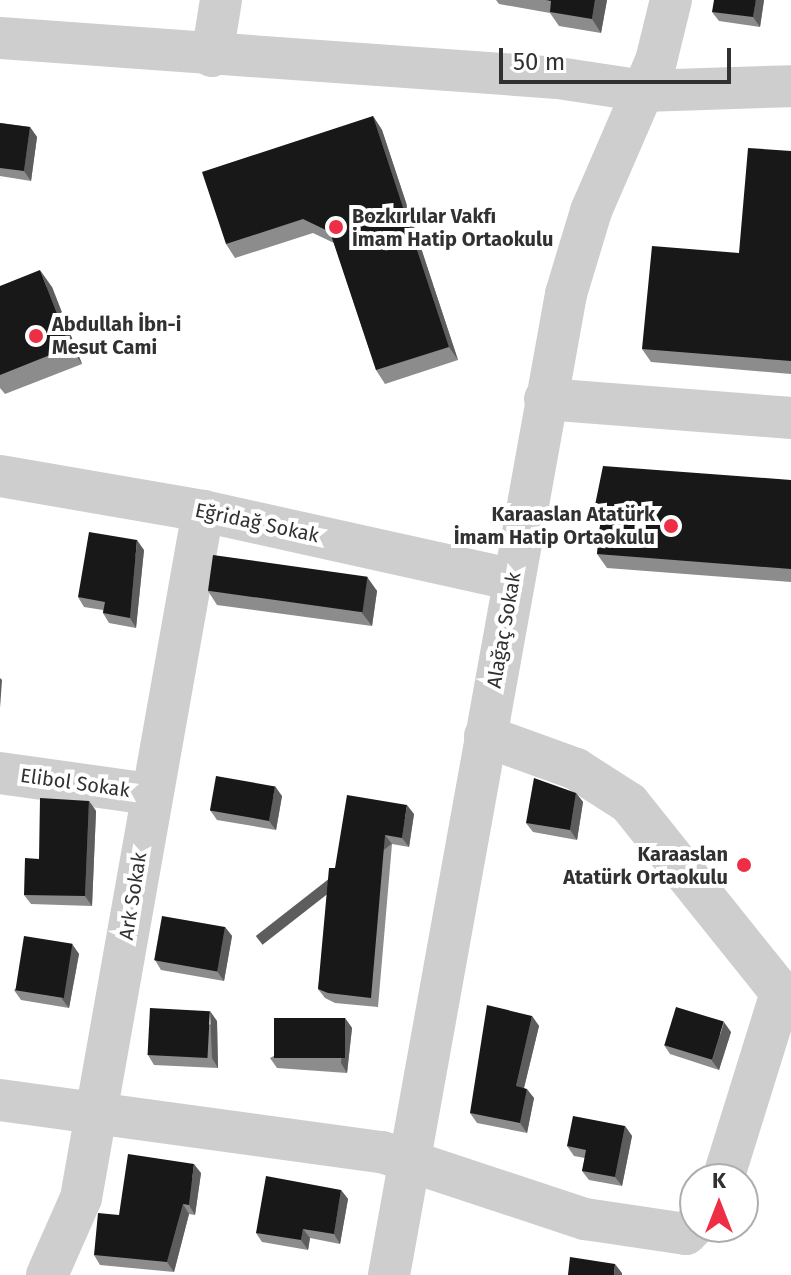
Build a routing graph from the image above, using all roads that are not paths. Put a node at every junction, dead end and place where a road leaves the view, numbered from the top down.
1 (221, 0) edge
2 (671, 0) edge
3 (0, 38) edge
4 (212, 56) junction
5 (791, 86) edge
6 (644, 91) junction
7 (545, 399) junction
8 (791, 418) edge
9 (0, 476) edge
10 (203, 511) junction
11 (513, 580) junction
12 (485, 736) junction
13 (0, 773) edge
14 (150, 794) junction
15 (786, 999) edge
16 (0, 1100) edge
17 (98, 1112) junction
18 (408, 1158) junction
19 (729, 1163) edge
20 (679, 1233) edge
21 (47, 1275) edge
22 (389, 1275) edge

1 - 4 street
2 - 6 street, Alağaç Sokak
3 - 4 street
4 - 6 street
5 - 6 street
6 - 7 street, Alağaç Sokak
7 - 8 street
7 - 11 street, Alağaç Sokak
9 - 10 street, Eğridağ Sokak
10 - 11 street, Eğridağ Sokak
10 - 14 street, Ark Sokak
11 - 12 street, Alağaç Sokak
12 - 15 street
12 - 18 street, Alağaç Sokak
13 - 14 street, Elibol Sokak
14 - 17 street, Ark Sokak
15 - 19 street
16 - 17 street
17 - 18 street
17 - 21 street, Ark Sokak
18 - 20 street
18 - 22 street, Alağaç Sokak

